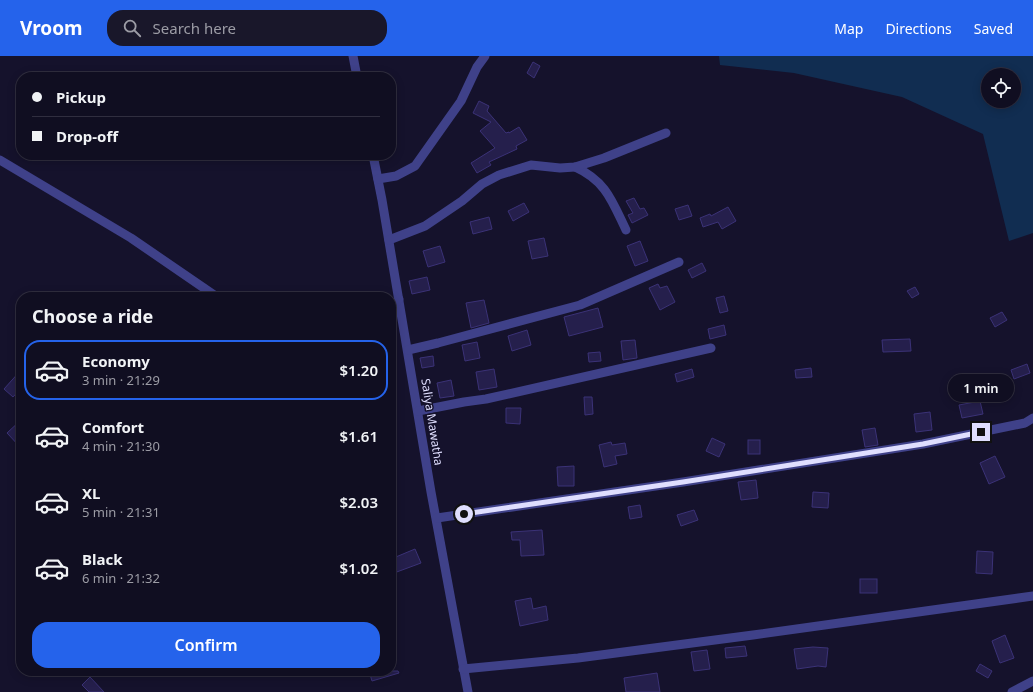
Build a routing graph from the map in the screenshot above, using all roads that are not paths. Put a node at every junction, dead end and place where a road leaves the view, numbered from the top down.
1 (353, 56) edge
2 (485, 56) edge
3 (356, 72) edge
4 (666, 134) dead end
5 (0, 160) edge
6 (374, 160) edge
7 (575, 167) junction
8 (378, 179) junction
9 (626, 230) dead end
10 (389, 240) junction
11 (679, 262) dead end
12 (210, 292) edge
13 (399, 299) junction
14 (396, 302) edge
15 (711, 348) dead end
16 (408, 350) junction
17 (418, 411) junction
18 (1033, 418) edge
19 (436, 518) junction
20 (1033, 596) edge
21 (463, 669) junction
22 (1033, 681) edge
23 (468, 692) edge
24 (1012, 692) edge

1 - 3 street
2 - 8 street
4 - 7 street
5 - 12 street
6 - 8 street, Saliya Mawatha
7 - 9 street
7 - 10 street
8 - 10 street, Saliya Mawatha
10 - 13 street, Saliya Mawatha
11 - 16 street
13 - 14 street
13 - 16 street, Saliya Mawatha
15 - 17 street
16 - 17 street, Saliya Mawatha
17 - 19 street, Saliya Mawatha
18 - 19 street
19 - 21 street, Saliya Mawatha
20 - 21 street
21 - 23 street, Saliya Mawatha
22 - 24 street

